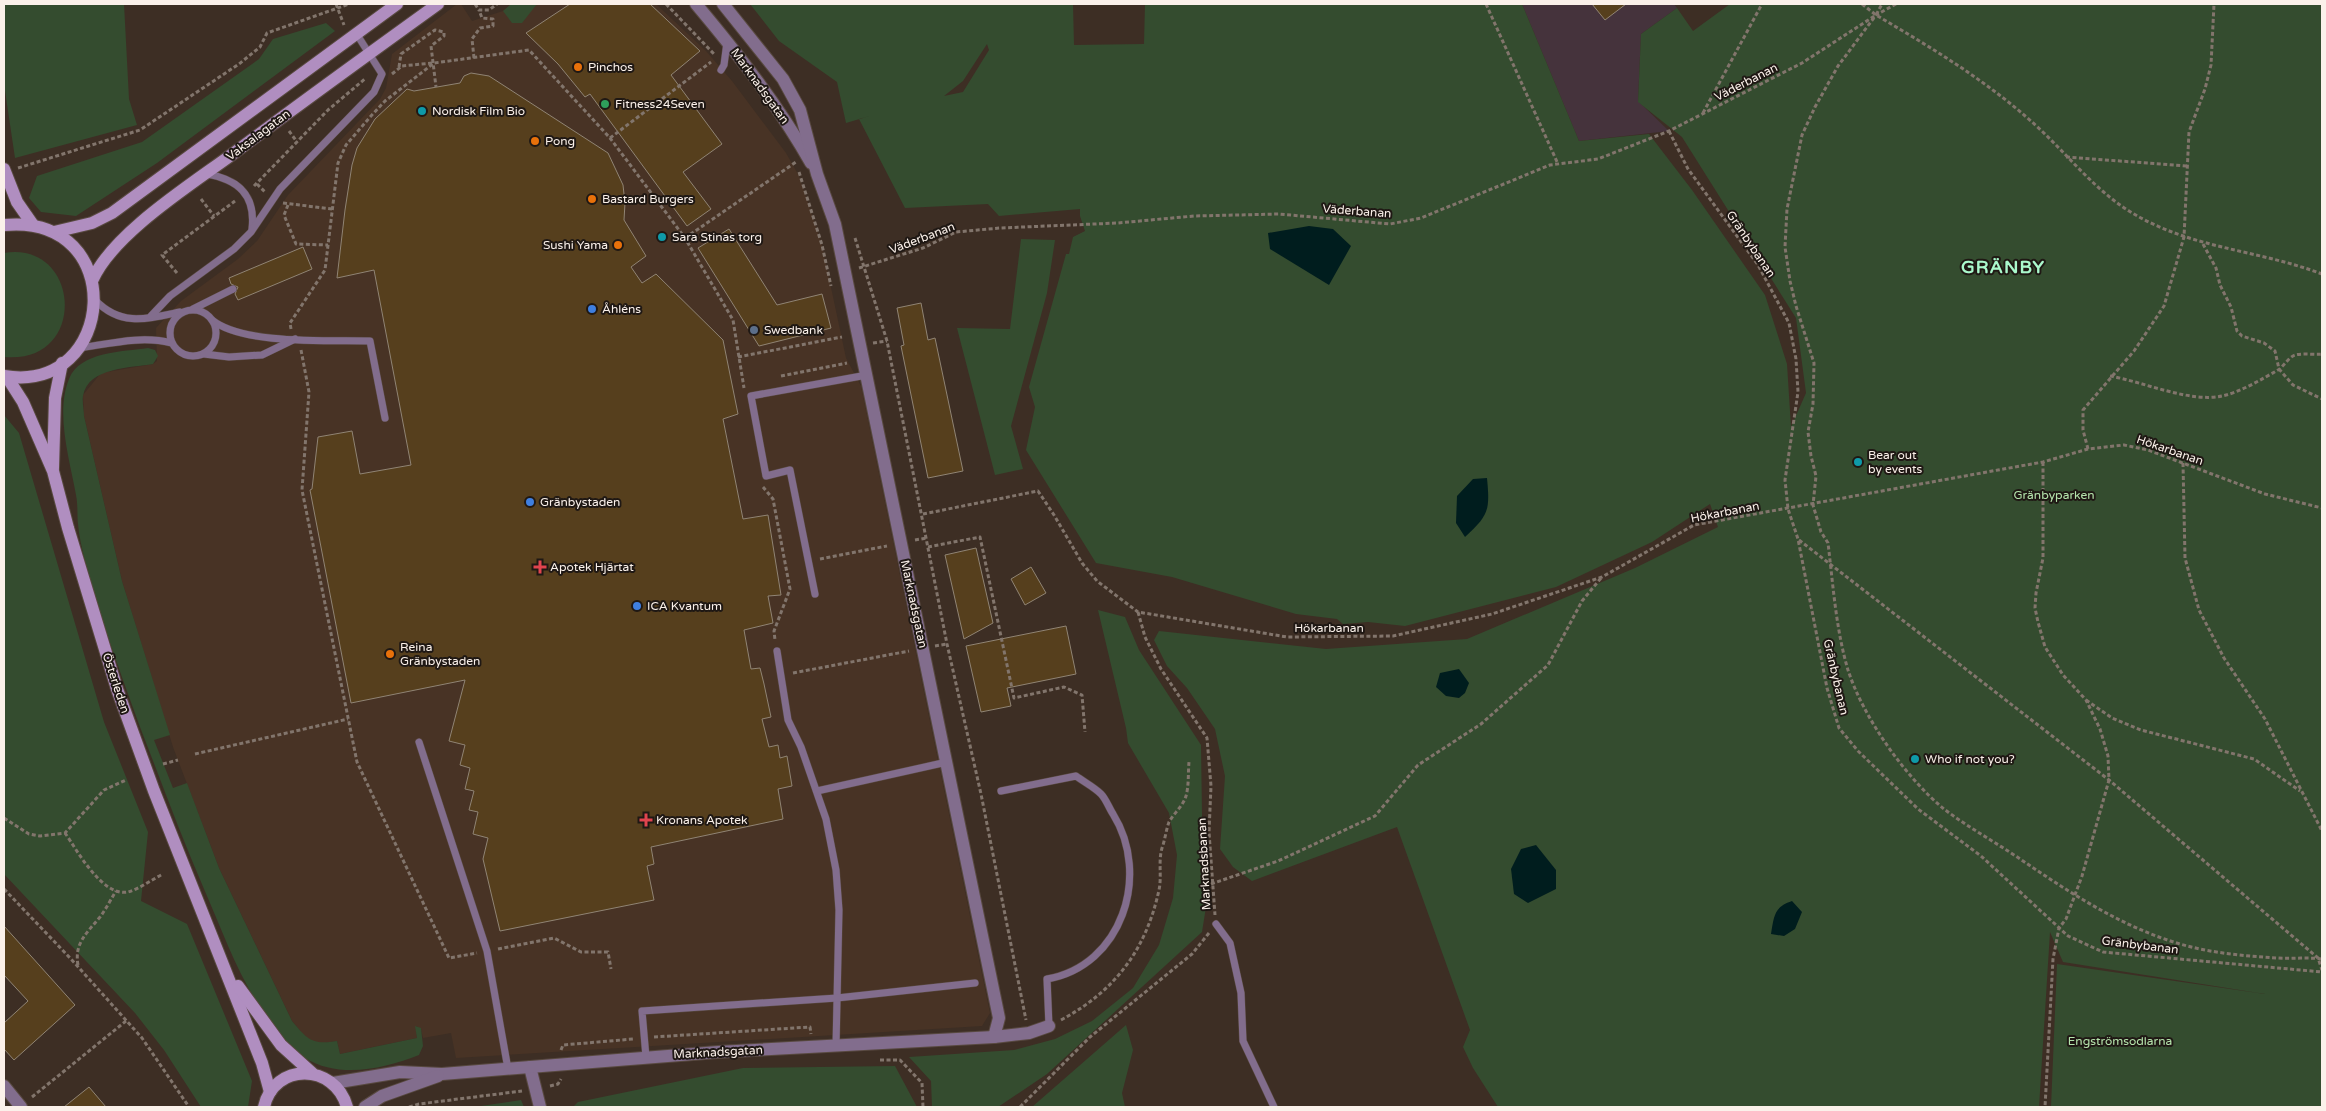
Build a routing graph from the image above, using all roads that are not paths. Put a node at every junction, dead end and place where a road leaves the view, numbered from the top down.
1 (397, 4) edge
2 (438, 4) edge
3 (696, 4) edge
4 (723, 4) edge
5 (356, 33) junction
6 (727, 42) junction
7 (369, 54) junction
8 (722, 70) dead end
9 (4, 170) edge
10 (206, 174) junction
11 (817, 174) junction
12 (4, 225) edge
13 (33, 225) junction
14 (54, 232) junction
15 (251, 232) junction
16 (92, 281) junction
17 (95, 300) junction
18 (188, 310) junction
19 (152, 316) junction
20 (210, 317) junction
21 (296, 339) junction
22 (171, 343) junction
23 (79, 348) junction
24 (204, 354) junction
25 (62, 364) junction
26 (866, 375) junction
27 (5, 377) edge
28 (385, 418) dead end
29 (53, 471) junction
30 (815, 594) dead end
31 (777, 651) road end
32 (419, 742) dead end
33 (947, 762) junction
34 (817, 791) junction
35 (1001, 791) dead end
36 (194, 890) junction
37 (1216, 924) road end
38 (975, 982) dead end
39 (837, 998) junction
40 (1049, 1026) joint
41 (994, 1037) junction
42 (836, 1046) junction
43 (646, 1057) junction
44 (530, 1067) junction
45 (508, 1069) junction
46 (312, 1073) junction
47 (442, 1074) junction
48 (333, 1083) junction
49 (4, 1086) edge
50 (270, 1092) junction
51 (20, 1107) edge
52 (264, 1107) edge
53 (347, 1107) edge
54 (364, 1107) edge
55 (540, 1107) edge
56 (1274, 1107) edge

1 - 5 main road, Vaksalagatan
2 - 7 main road, Vaksalagatan
3 - 6 street, Marknadsgatan
4 - 11 street, Marknadsgatan
5 - 7 lane
5 - 14 main road, Vaksalagatan
6 - 8 lane
6 - 11 street, Marknadsgatan
7 - 10 main road, Vaksalagatan
7 - 15 lane
9 - 13 main road
10 - 15 lane
10 - 16 main road, Vaksalagatan
11 - 26 street, Marknadsgatan
12 - 13 main road
13 - 14 main road
14 - 16 main road
15 - 19 lane
16 - 17 main road
17 - 19 lane
17 - 23 main road
18 - 19 lane
18 - 20 lane
18 - 20 lane
18 - 22 lane
20 - 21 lane
20 - 24 lane
21 - 24 lane
21 - 28 lane
22 - 23 lane
22 - 24 lane
23 - 25 main road
25 - 27 main road
25 - 29 main road, Österleden
26 - 30 lane
26 - 33 street, Marknadsgatan
27 - 29 main road, Österleden
29 - 36 main road, Österleden
31 - 34 lane
32 - 45 lane
33 - 34 lane
33 - 41 street, Marknadsgatan
34 - 39 lane
35 - 40 lane
36 - 46 main road, Österleden
36 - 50 main road, Österleden
37 - 56 lane
38 - 39 lane
39 - 42 lane
39 - 43 lane
40 - 41 street, Marknadsgatan
41 - 42 street, Marknadsgatan
42 - 43 street, Marknadsgatan
43 - 44 street, Marknadsgatan
44 - 45 street, Marknadsgatan
44 - 55 street
45 - 47 street, Marknadsgatan
46 - 48 main road, Österleden
46 - 50 main road
47 - 48 street, Marknadsgatan
47 - 54 street, Marknadsgatan
48 - 53 main road
49 - 51 street
50 - 52 main road

